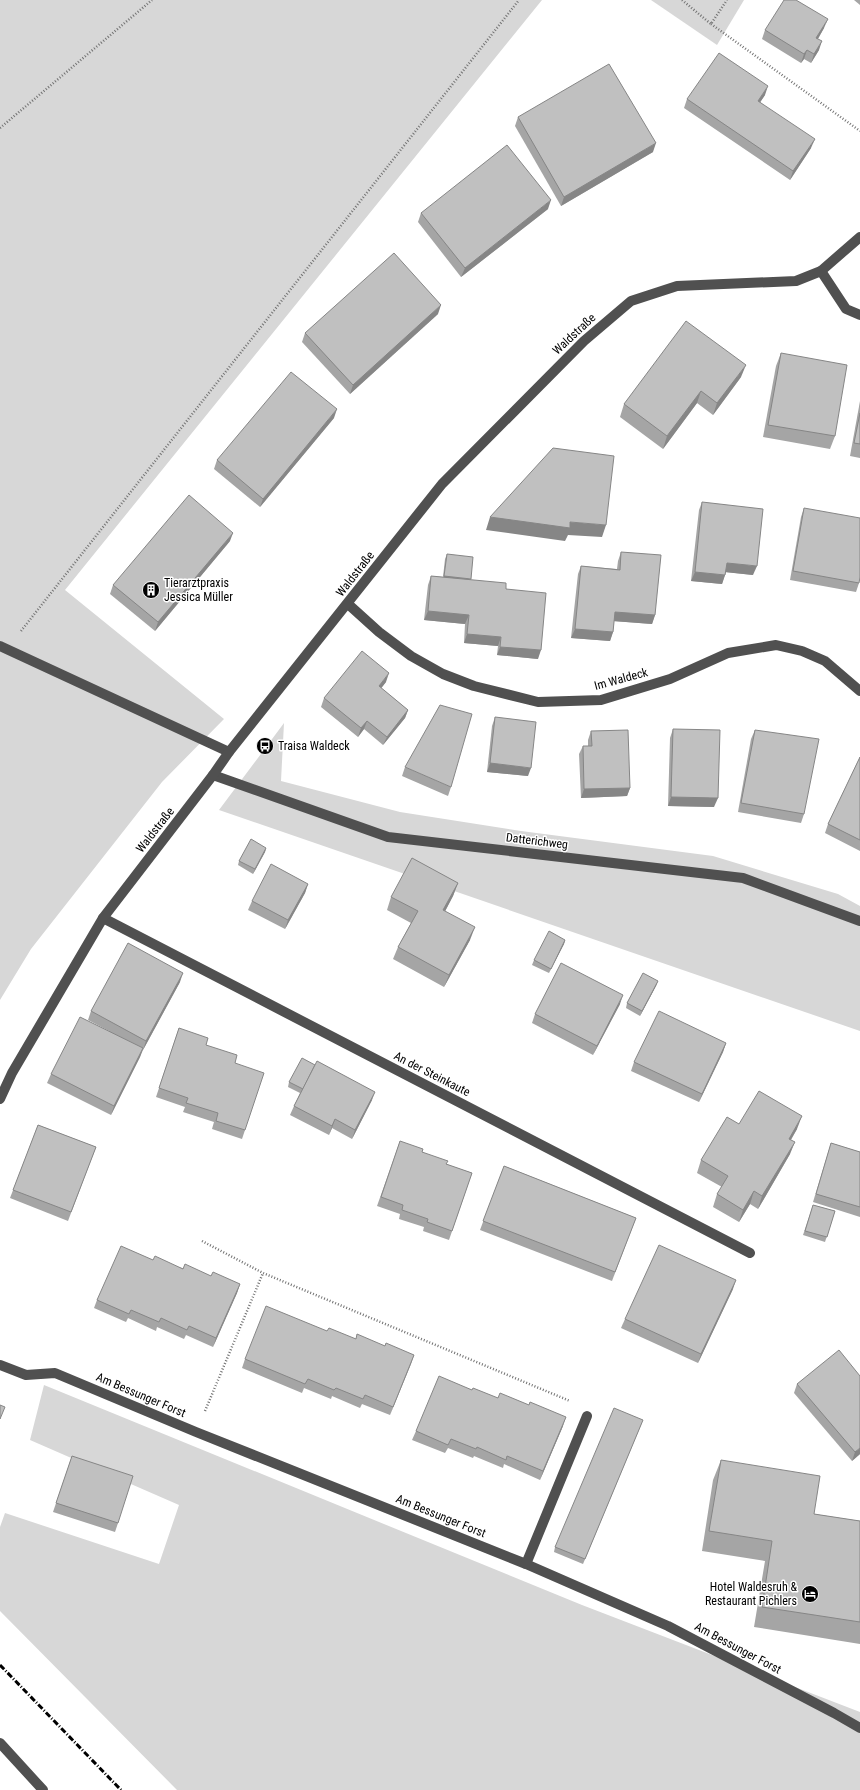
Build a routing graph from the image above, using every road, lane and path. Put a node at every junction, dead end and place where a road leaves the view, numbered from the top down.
1 (152, 0) edge
2 (519, 0) edge
3 (682, 0) edge
4 (727, 0) edge
5 (711, 24) junction
6 (0, 128) edge
7 (860, 131) edge
8 (860, 237) edge
9 (821, 271) junction
10 (860, 315) edge
11 (348, 604) junction
12 (3, 648) edge
13 (860, 691) edge
14 (229, 752) junction
15 (214, 775) junction
16 (103, 918) junction
17 (860, 921) edge
18 (0, 1099) edge
19 (202, 1241) dead end
20 (750, 1253) dead end
21 (263, 1273) junction
22 (0, 1365) edge
23 (587, 1416) joint
24 (196, 1432) junction
25 (526, 1564) junction
26 (860, 1728) edge
27 (0, 1744) edge
28 (43, 1790) edge

1 - 6 path
2 - 12 path
3 - 5 path
4 - 5 path
5 - 7 path
8 - 9 street, Waldstraße
9 - 10 street
9 - 11 street, Waldstraße
11 - 13 street, Im Waldeck
11 - 14 street, Waldstraße
12 - 14 street
14 - 15 street, Waldstraße
15 - 16 street, Waldstraße
15 - 17 street, Datterichweg
16 - 18 street, Waldstraße
16 - 20 street, An der Steinkaute
19 - 21 path
21 - 23 path
21 - 24 path
22 - 24 street, Am Bessunger Forst
23 - 25 street
24 - 25 street, Am Bessunger Forst
25 - 26 street, Am Bessunger Forst
27 - 28 street

